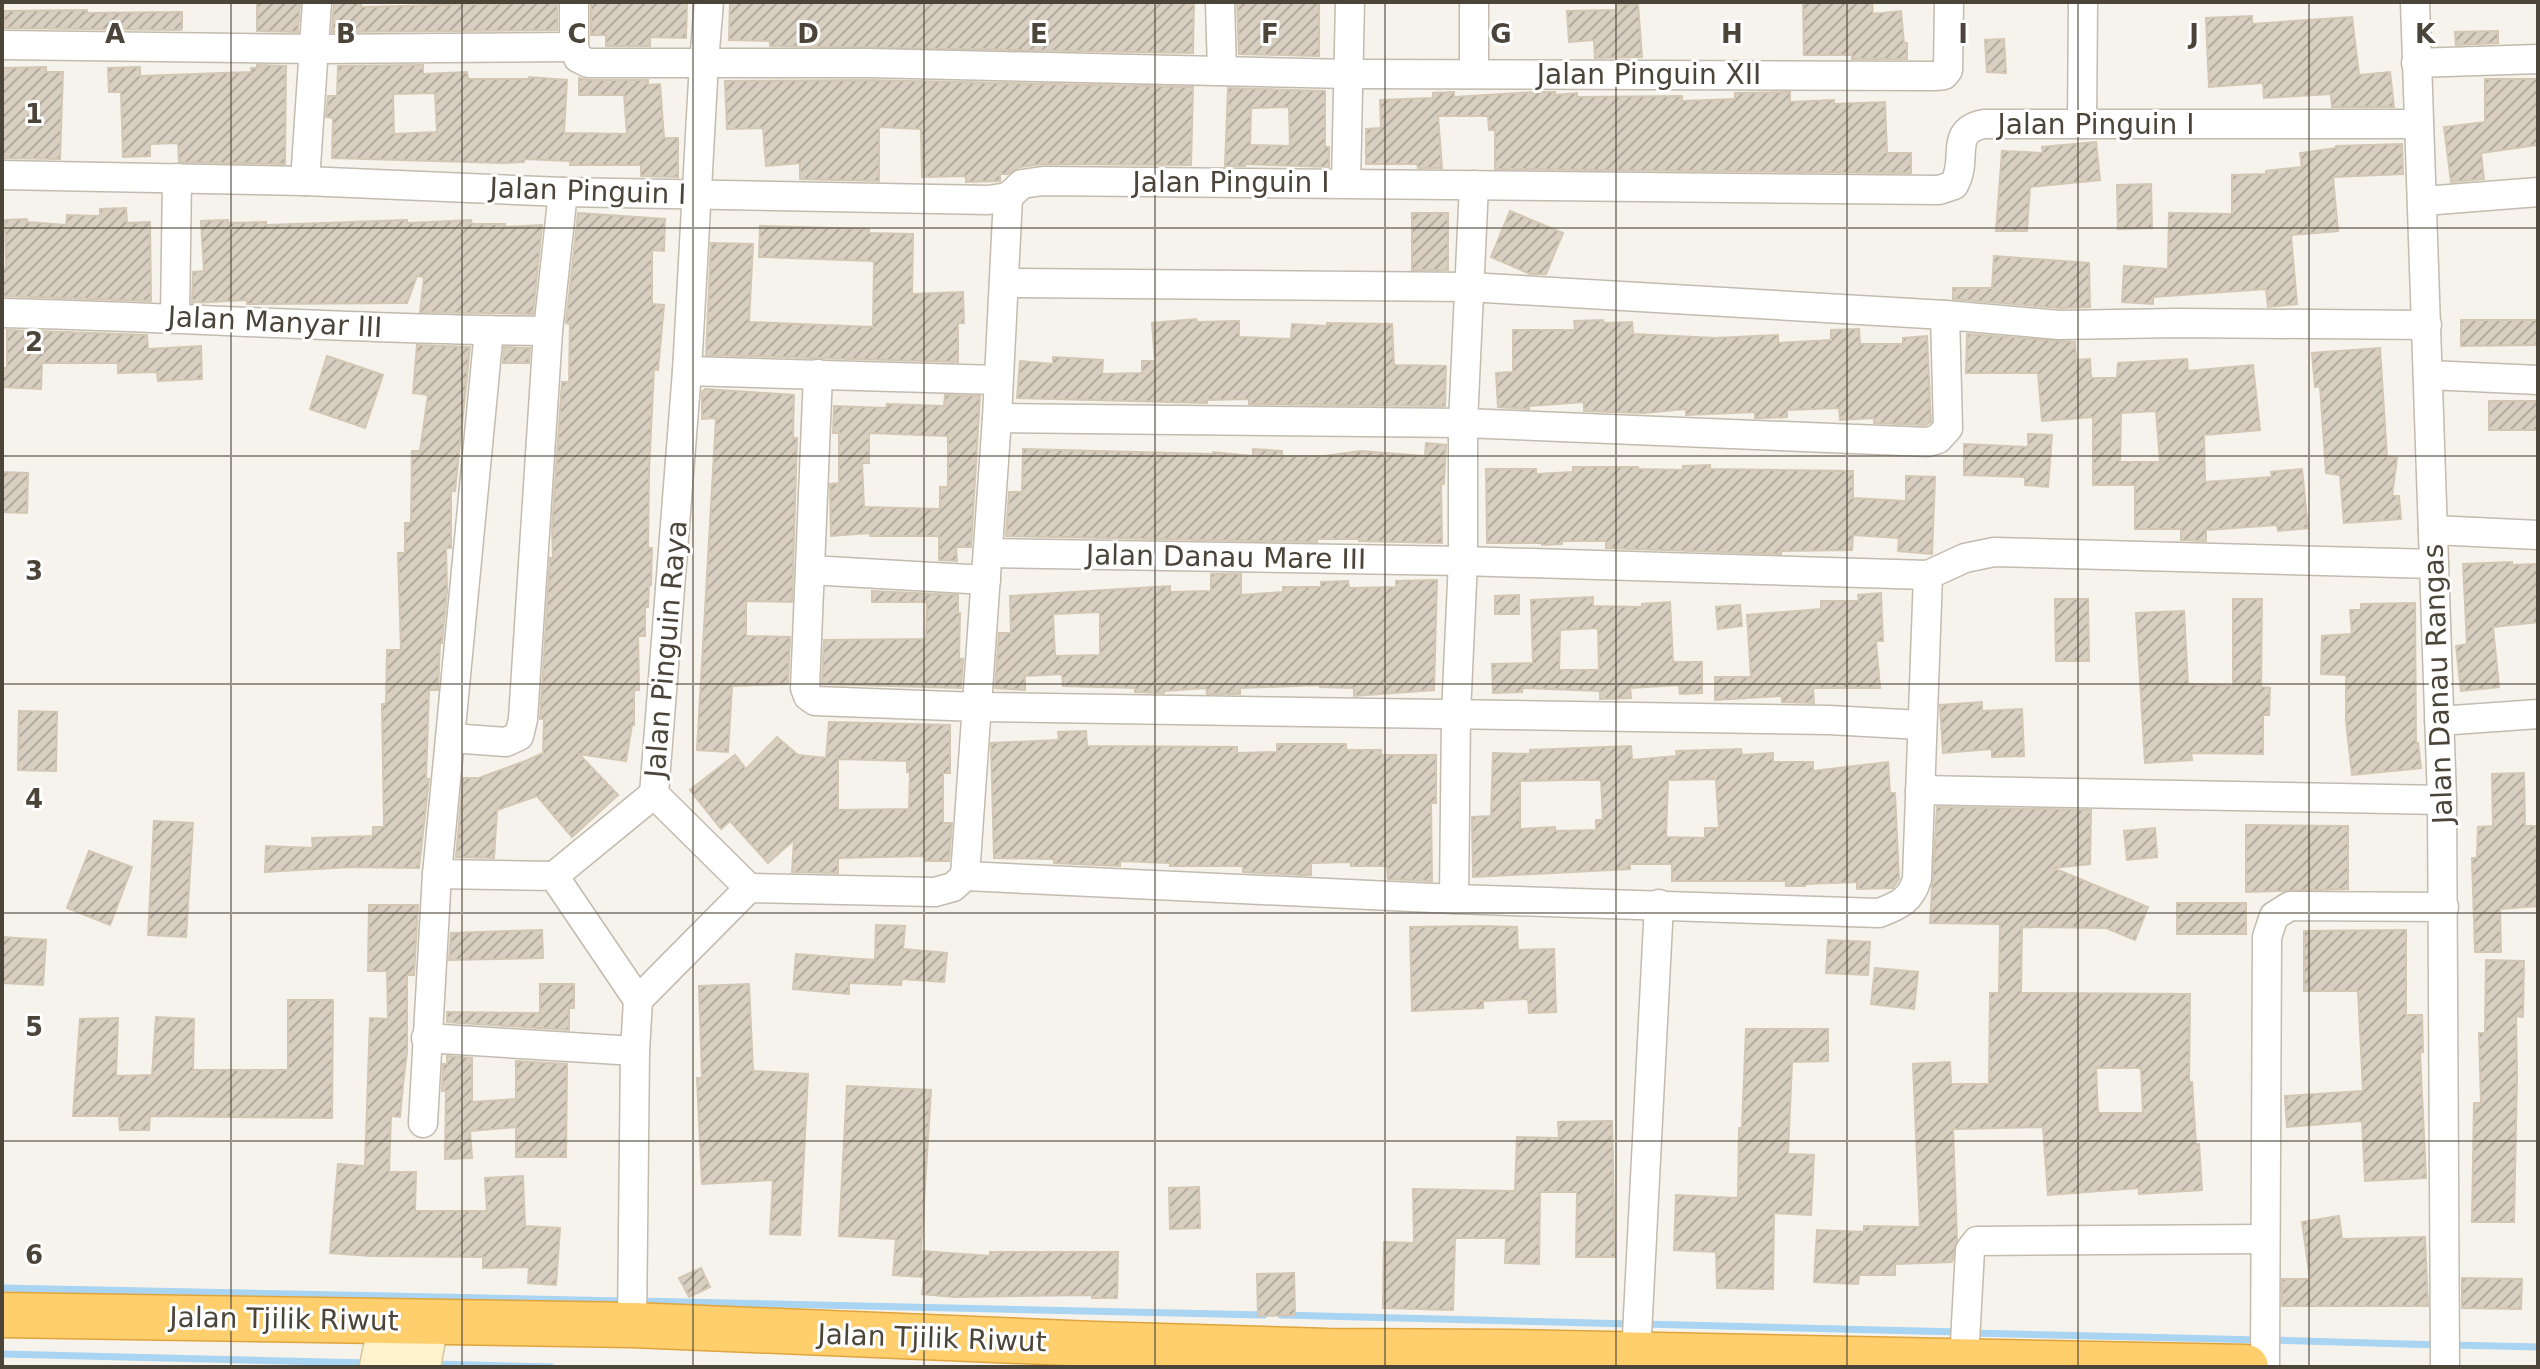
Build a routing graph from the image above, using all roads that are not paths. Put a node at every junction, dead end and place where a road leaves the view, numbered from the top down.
1 (317, 2) edge
2 (574, 2) edge
3 (709, 2) edge
4 (1220, 2) edge
5 (1350, 2) edge
6 (1474, 2) edge
7 (1949, 2) edge
8 (2083, 2) edge
9 (2415, 2) edge
10 (2, 45) edge
11 (574, 47) junction
12 (314, 49) junction
13 (2538, 59) edge
14 (704, 62) junction
15 (2416, 63) junction
16 (1222, 70) junction
17 (1474, 73) junction
18 (1348, 74) junction
19 (2082, 124) junction
20 (2418, 124) junction
21 (2, 175) edge
22 (177, 178) junction
23 (305, 181) junction
24 (1346, 182) junction
25 (1474, 185) junction
26 (563, 192) junction
27 (2538, 192) edge
28 (698, 194) junction
29 (1008, 197) junction
30 (2424, 201) junction
31 (1004, 283) junction
32 (1469, 287) junction
33 (2, 313) edge
34 (1945, 315) junction
35 (175, 317) junction
36 (2427, 325) junction
37 (489, 330) junction
38 (548, 331) junction
39 (687, 371) junction
40 (818, 374) junction
41 (2429, 375) junction
42 (998, 380) junction
43 (2538, 380) edge
44 (997, 418) junction
45 (1463, 423) junction
46 (2433, 530) junction
47 (2538, 535) edge
48 (1463, 561) junction
49 (2434, 564) junction
50 (987, 566) junction
51 (810, 570) junction
52 (1928, 575) junction
53 (978, 707) junction
54 (1456, 714) junction
55 (2538, 714) edge
56 (2439, 721) junction
57 (1921, 725) junction
58 (451, 738) junction
59 (1920, 790) junction
60 (654, 794) junction
61 (2442, 800) junction
62 (437, 874) junction
63 (554, 876) junction
64 (965, 876) junction
65 (749, 888) junction
66 (1454, 899) junction
67 (1659, 904) junction
68 (2444, 907) junction
69 (638, 1000) junction
70 (426, 1038) junction
71 (635, 1051) junction
72 (423, 1123) dead end
73 (2264, 1239) junction
74 (2, 1315) edge
75 (409, 1322) junction
76 (632, 1325) junction
77 (1636, 1355) junction
78 (1094, 1356) edge
79 (1508, 1360) edge
80 (1964, 1361) junction
81 (2031, 1365) edge
82 (380, 1367) edge
83 (420, 1367) edge
84 (2246, 1367) edge
85 (2265, 1367) edge
86 (2445, 1367) edge

1 - 12 street
2 - 11 street
3 - 14 street, Jalan Pinguin Raya
4 - 16 street
5 - 18 street
6 - 17 street
7 - 17 street, Jalan Pinguin XII
8 - 19 street
9 - 15 street, Jalan Danau Rangas
10 - 12 street
11 - 12 street
11 - 14 street, Jalan Pinguin XII
12 - 23 street
13 - 15 street
14 - 16 street, Jalan Pinguin XII
14 - 28 street, Jalan Pinguin Raya
15 - 20 street, Jalan Danau Rangas
16 - 18 street, Jalan Pinguin XII
17 - 18 street, Jalan Pinguin XII
18 - 24 street
19 - 20 street, Jalan Pinguin I
19 - 25 street, Jalan Pinguin I
20 - 30 street, Jalan Danau Rangas
21 - 22 street, Jalan Pinguin I
22 - 23 street, Jalan Pinguin I
22 - 35 street
23 - 26 street, Jalan Pinguin I
24 - 25 street, Jalan Pinguin I
24 - 29 street, Jalan Pinguin I
25 - 32 street
26 - 28 street, Jalan Pinguin I
26 - 38 street
27 - 30 street
28 - 29 street, Jalan Pinguin I
28 - 39 street, Jalan Pinguin Raya
29 - 31 street
30 - 36 street, Jalan Danau Rangas
31 - 32 street
31 - 42 street
32 - 34 street
32 - 45 street
33 - 35 street, Jalan Manyar III
34 - 36 street
34 - 45 street
35 - 37 street, Jalan Manyar III
36 - 41 street, Jalan Danau Rangas
37 - 38 street, Jalan Manyar III
37 - 58 street
38 - 58 street
39 - 40 street
39 - 60 street, Jalan Pinguin Raya
40 - 42 street
40 - 51 street
41 - 43 street
41 - 46 street, Jalan Danau Rangas
42 - 44 street
44 - 45 street
44 - 50 street
45 - 48 street
46 - 47 street
46 - 49 street, Jalan Danau Rangas
48 - 50 street, Jalan Danau Mare III
48 - 52 street, Jalan Danau Mare III
48 - 54 street
49 - 52 street
49 - 56 street, Jalan Danau Rangas
50 - 51 street, Jalan Danau Mare III
50 - 53 street
51 - 53 street
52 - 57 street
53 - 54 street
53 - 64 street
54 - 57 street
54 - 66 street
55 - 56 street
56 - 61 street, Jalan Danau Rangas
57 - 59 street
58 - 62 street
59 - 61 street
59 - 67 street
60 - 63 street
60 - 65 street, Jalan Pinguin Raya
61 - 68 street, Jalan Danau Rangas
62 - 63 street
62 - 70 street
63 - 69 street
64 - 65 street
64 - 66 street
65 - 69 street
66 - 67 street
67 - 77 street
68 - 73 street
68 - 86 street, Jalan Danau Rangas
69 - 71 street
70 - 71 street
70 - 72 street
71 - 76 street
73 - 80 street
73 - 85 street
74 - 75 highway, Jalan Tjilik Riwut
75 - 76 highway, Jalan Tjilik Riwut
75 - 82 street
75 - 83 street
76 - 78 highway, Jalan Tjilik Riwut
77 - 79 highway, Jalan Tjilik Riwut
77 - 80 highway, Jalan Tjilik Riwut
78 - 79 highway, Jalan Tjilik Riwut
80 - 81 highway, Jalan Tjilik Riwut
81 - 84 highway, Jalan Tjilik Riwut

